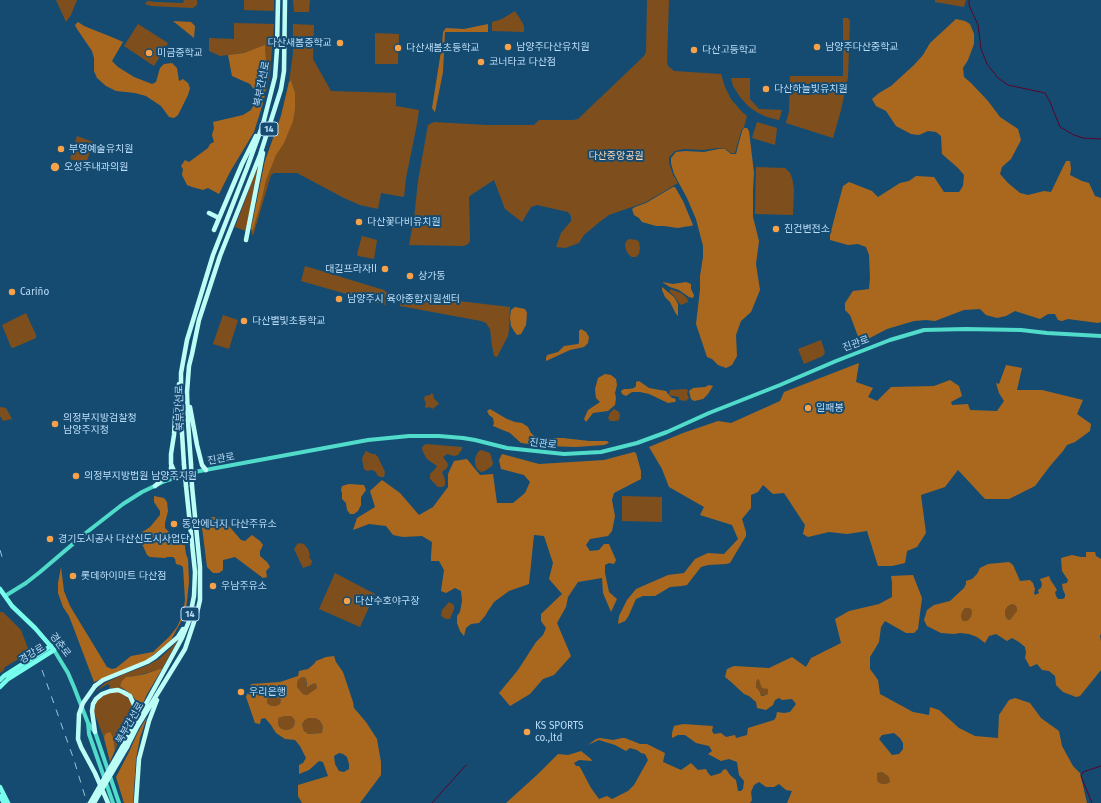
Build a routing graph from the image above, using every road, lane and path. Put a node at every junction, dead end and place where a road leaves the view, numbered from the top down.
1 (278, 0) edge
2 (285, 0) edge
3 (263, 124) junction
4 (265, 140) junction
5 (209, 213) dead end
6 (219, 218) junction
7 (214, 230) dead end
8 (246, 240) dead end
9 (1101, 336) edge
10 (181, 373) junction
11 (187, 392) junction
12 (172, 464) junction
13 (206, 470) junction
14 (177, 478) junction
15 (155, 486) junction
16 (0, 589) edge
17 (5, 596) junction
18 (189, 621) junction
19 (51, 646) junction
20 (54, 650) junction
21 (0, 680) edge
22 (0, 686) edge
23 (160, 691) junction
24 (88, 723) junction
25 (133, 728) junction
26 (95, 732) junction
27 (126, 745) junction
28 (0, 787) edge
29 (0, 796) edge
30 (4, 803) edge
31 (8, 803) edge
32 (90, 803) edge
33 (94, 803) edge
34 (108, 803) edge
35 (113, 803) edge
36 (119, 803) edge
37 (136, 803) edge

1 - 3 highway, 북부간선로 / 14
2 - 4 highway, 북부간선로 / 14
3 - 6 highway
3 - 10 highway, 북부간선로 / 14
4 - 8 highway
4 - 11 highway, 북부간선로 / 14
5 - 6 highway
6 - 7 highway
9 - 13 main road, 진관로
10 - 12 highway
10 - 18 highway, 북부간선로 / 14, bridge
11 - 13 highway
11 - 23 highway, 북부간선로 / 14, bridge
12 - 14 highway
12 - 15 highway
13 - 14 main road, 진관로
14 - 15 main road, 진관로
15 - 17 main road, 진관로
16 - 17 main road, 경춘로
17 - 19 main road, 경춘로
18 - 25 highway, 북부간선로 / 14
18 - 34 highway, bridge
19 - 20 main road, 경춘로
19 - 21 main road, 경강로
20 - 22 main road, 경강로
20 - 24 main road, 경춘로
23 - 27 highway, 북부간선로 / 14
23 - 37 highway
24 - 26 main road, 경춘로
24 - 35 main road, 경춘로
25 - 26 highway
25 - 27 highway, 북부간선로 / 14
26 - 36 main road, 경춘로
27 - 32 highway, 북부간선로 / 14, bridge
27 - 33 highway, 북부간선로 / 14, bridge
28 - 31 main road
29 - 30 main road

